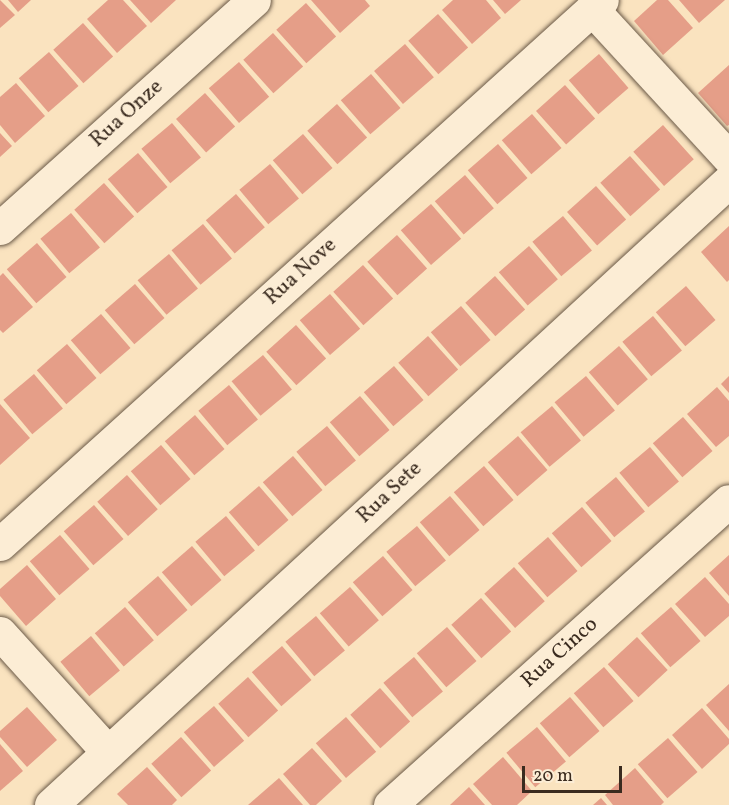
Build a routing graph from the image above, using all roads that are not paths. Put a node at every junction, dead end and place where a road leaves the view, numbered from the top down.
1 (254, 0) edge
2 (597, 5) edge
3 (729, 158) edge
4 (729, 181) edge
5 (0, 228) edge
6 (729, 501) edge
7 (0, 544) edge
8 (0, 633) edge
9 (108, 752) junction
10 (51, 805) edge
11 (390, 805) edge

1 - 5 street, Rua Onze
2 - 3 street
2 - 7 street, Rua Nove
4 - 9 street, Rua Sete
6 - 11 street, Rua Cinco
8 - 9 street
9 - 10 street, Rua Sete

